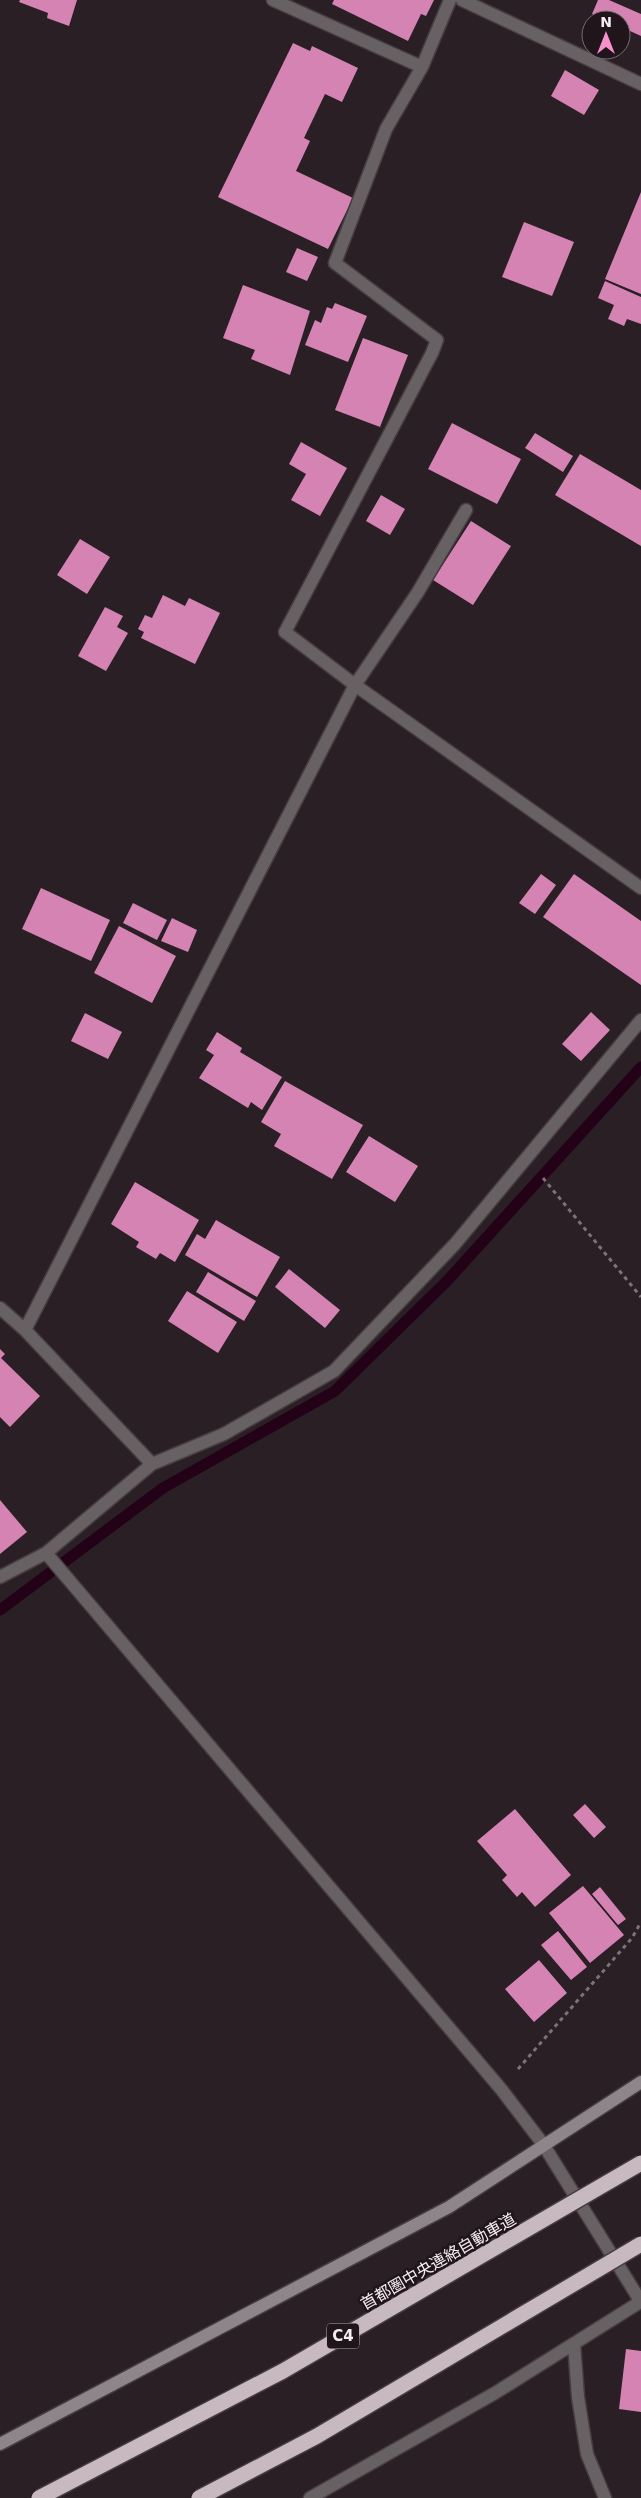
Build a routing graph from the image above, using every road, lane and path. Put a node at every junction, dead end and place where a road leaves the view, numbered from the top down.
1 (273, 0) edge
2 (450, 0) edge
3 (462, 0) edge
4 (422, 67) junction
5 (641, 84) edge
6 (466, 510) dead end
7 (355, 685) junction
8 (641, 888) edge
9 (641, 1020) edge
10 (526, 1158) junction
11 (641, 1297) edge
12 (0, 1308) edge
13 (25, 1330) junction
14 (152, 1464) junction
15 (46, 1553) junction
16 (0, 1578) edge
17 (641, 1922) edge
18 (641, 2082) edge
19 (501, 2089) junction
20 (543, 2144) junction
21 (641, 2163) edge
22 (641, 2244) edge
23 (640, 2302) edge
24 (574, 2344) junction
25 (0, 2444) edge
26 (39, 2498) edge
27 (198, 2498) edge
28 (310, 2498) edge
29 (605, 2498) edge

1 - 4 street
2 - 4 street
3 - 5 street
4 - 7 street
6 - 7 street
7 - 8 street
7 - 13 street
9 - 10 street
10 - 11 path
10 - 14 street
12 - 13 street
13 - 14 street
14 - 15 street
15 - 16 street
15 - 19 street
17 - 19 path
18 - 20 street
19 - 20 street
20 - 23 street
20 - 25 street
21 - 26 highway, 首都圏中央連絡自動車道 / C4, bridge
22 - 27 highway, bridge
23 - 24 street
24 - 28 street
24 - 29 street

